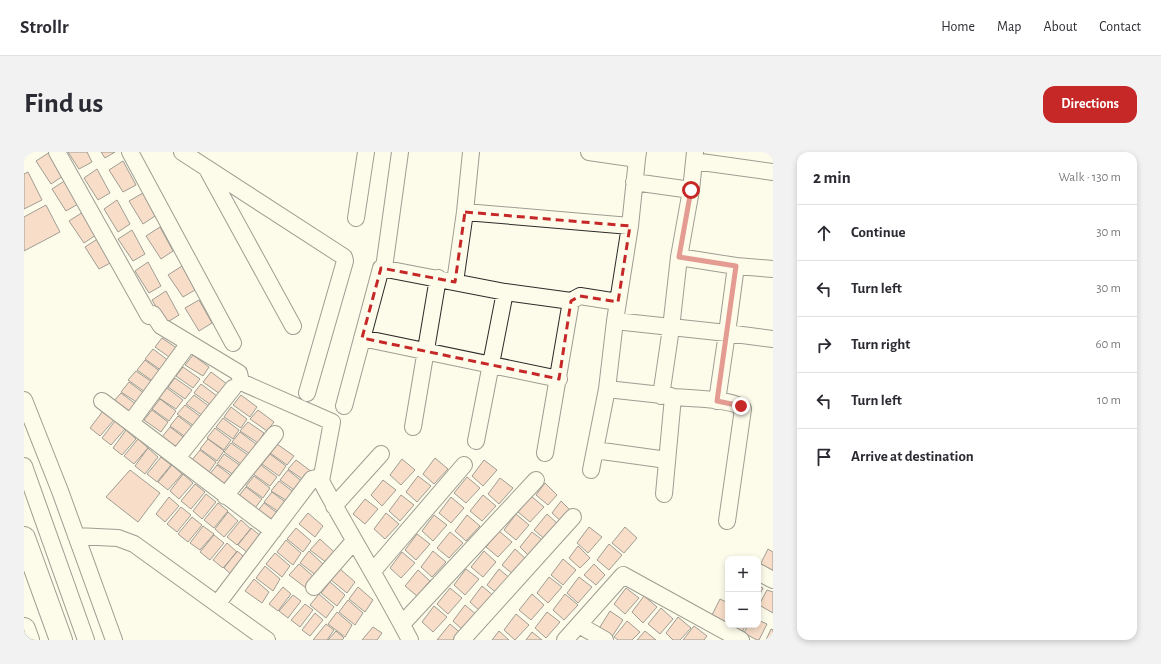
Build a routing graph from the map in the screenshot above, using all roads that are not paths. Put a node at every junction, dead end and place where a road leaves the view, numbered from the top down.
1 (57, 152) edge
2 (130, 152) edge
3 (182, 152) edge
4 (366, 152) edge
5 (400, 152) edge
6 (471, 152) edge
7 (589, 152) edge
8 (638, 155) edge
9 (695, 157) edge
10 (206, 167) junction
11 (773, 172) edge
12 (634, 182) junction
13 (691, 190) junction
14 (465, 212) junction
15 (356, 218) dead end
16 (630, 226) junction
17 (679, 257) junction
18 (736, 266) junction
19 (384, 268) junction
20 (773, 269) edge
21 (438, 278) junction
22 (455, 282) junction
23 (505, 292) junction
24 (571, 301) junction
25 (618, 302) junction
26 (614, 321) junction
27 (293, 326) dead end
28 (671, 328) junction
29 (727, 333) junction
30 (362, 338) junction
31 (773, 339) edge
32 (234, 343) dead end
33 (184, 350) dead end
34 (425, 352) junction
35 (490, 366) junction
36 (559, 379) junction
37 (233, 388) dead end
38 (607, 388) junction
39 (307, 393) dead end
40 (667, 396) junction
41 (24, 400) edge
42 (102, 401) dead end
43 (717, 401) junction
44 (344, 406) dead end
45 (131, 422) junction
46 (412, 427) dead end
47 (275, 434) dead end
48 (476, 442) dead end
49 (594, 450) junction
50 (545, 453) dead end
51 (380, 454) dead end
52 (177, 458) junction
53 (668, 460) junction
54 (464, 465) dead end
55 (24, 466) edge
56 (591, 470) dead end
57 (536, 480) dead end
58 (321, 482) junction
59 (664, 494) dead end
60 (225, 496) junction
61 (334, 506) junction
62 (573, 517) dead end
63 (727, 521) dead end
64 (273, 531) junction
65 (76, 536) junction
66 (24, 538) edge
67 (354, 541) junction
68 (373, 571) junction
69 (761, 574) edge
70 (773, 580) edge
71 (314, 587) dead end
72 (218, 603) junction
73 (402, 624) junction
74 (579, 624) junction
75 (24, 629) edge
76 (28, 640) edge
77 (61, 640) edge
78 (86, 640) edge
79 (114, 640) edge
80 (267, 640) edge
81 (410, 640) edge
82 (462, 640) edge
83 (565, 640) edge
84 (605, 640) edge
85 (741, 640) edge

1 - 58 street
2 - 32 street
3 - 10 street
4 - 15 street
5 - 19 street
6 - 14 street
7 - 8 street
8 - 12 street
9 - 11 street
9 - 13 street
10 - 27 street
10 - 39 street
12 - 13 street
12 - 16 street
13 - 17 street
14 - 16 street
14 - 22 street
16 - 25 street
17 - 18 street
17 - 28 street
18 - 20 street
18 - 29 street
19 - 21 street
19 - 30 street
21 - 22 street
21 - 34 street
22 - 23 street
23 - 24 street
23 - 35 street
24 - 25 street
24 - 36 street
25 - 26 street
26 - 28 street
26 - 38 street
28 - 29 street
28 - 40 street
29 - 31 street
29 - 43 street
30 - 34 street
30 - 44 street
33 - 45 street
34 - 35 street
34 - 46 street
35 - 36 street
35 - 48 street
36 - 50 street
37 - 52 street
38 - 40 street
38 - 49 street
40 - 43 street
40 - 53 street
41 - 65 street
42 - 45 street
43 - 63 street
45 - 52 street
47 - 60 street
49 - 53 street
49 - 56 street
51 - 61 street
52 - 60 street
53 - 59 street
54 - 68 street
55 - 78 street
57 - 73 street
58 - 61 street
58 - 64 street
60 - 64 street
61 - 67 street
62 - 82 street
64 - 72 street
65 - 72 street
65 - 79 street
66 - 77 highway
67 - 68 street
67 - 71 street
68 - 73 street
69 - 70 street
72 - 80 street
73 - 81 street
74 - 83 street
74 - 84 street
74 - 85 street
75 - 76 highway

